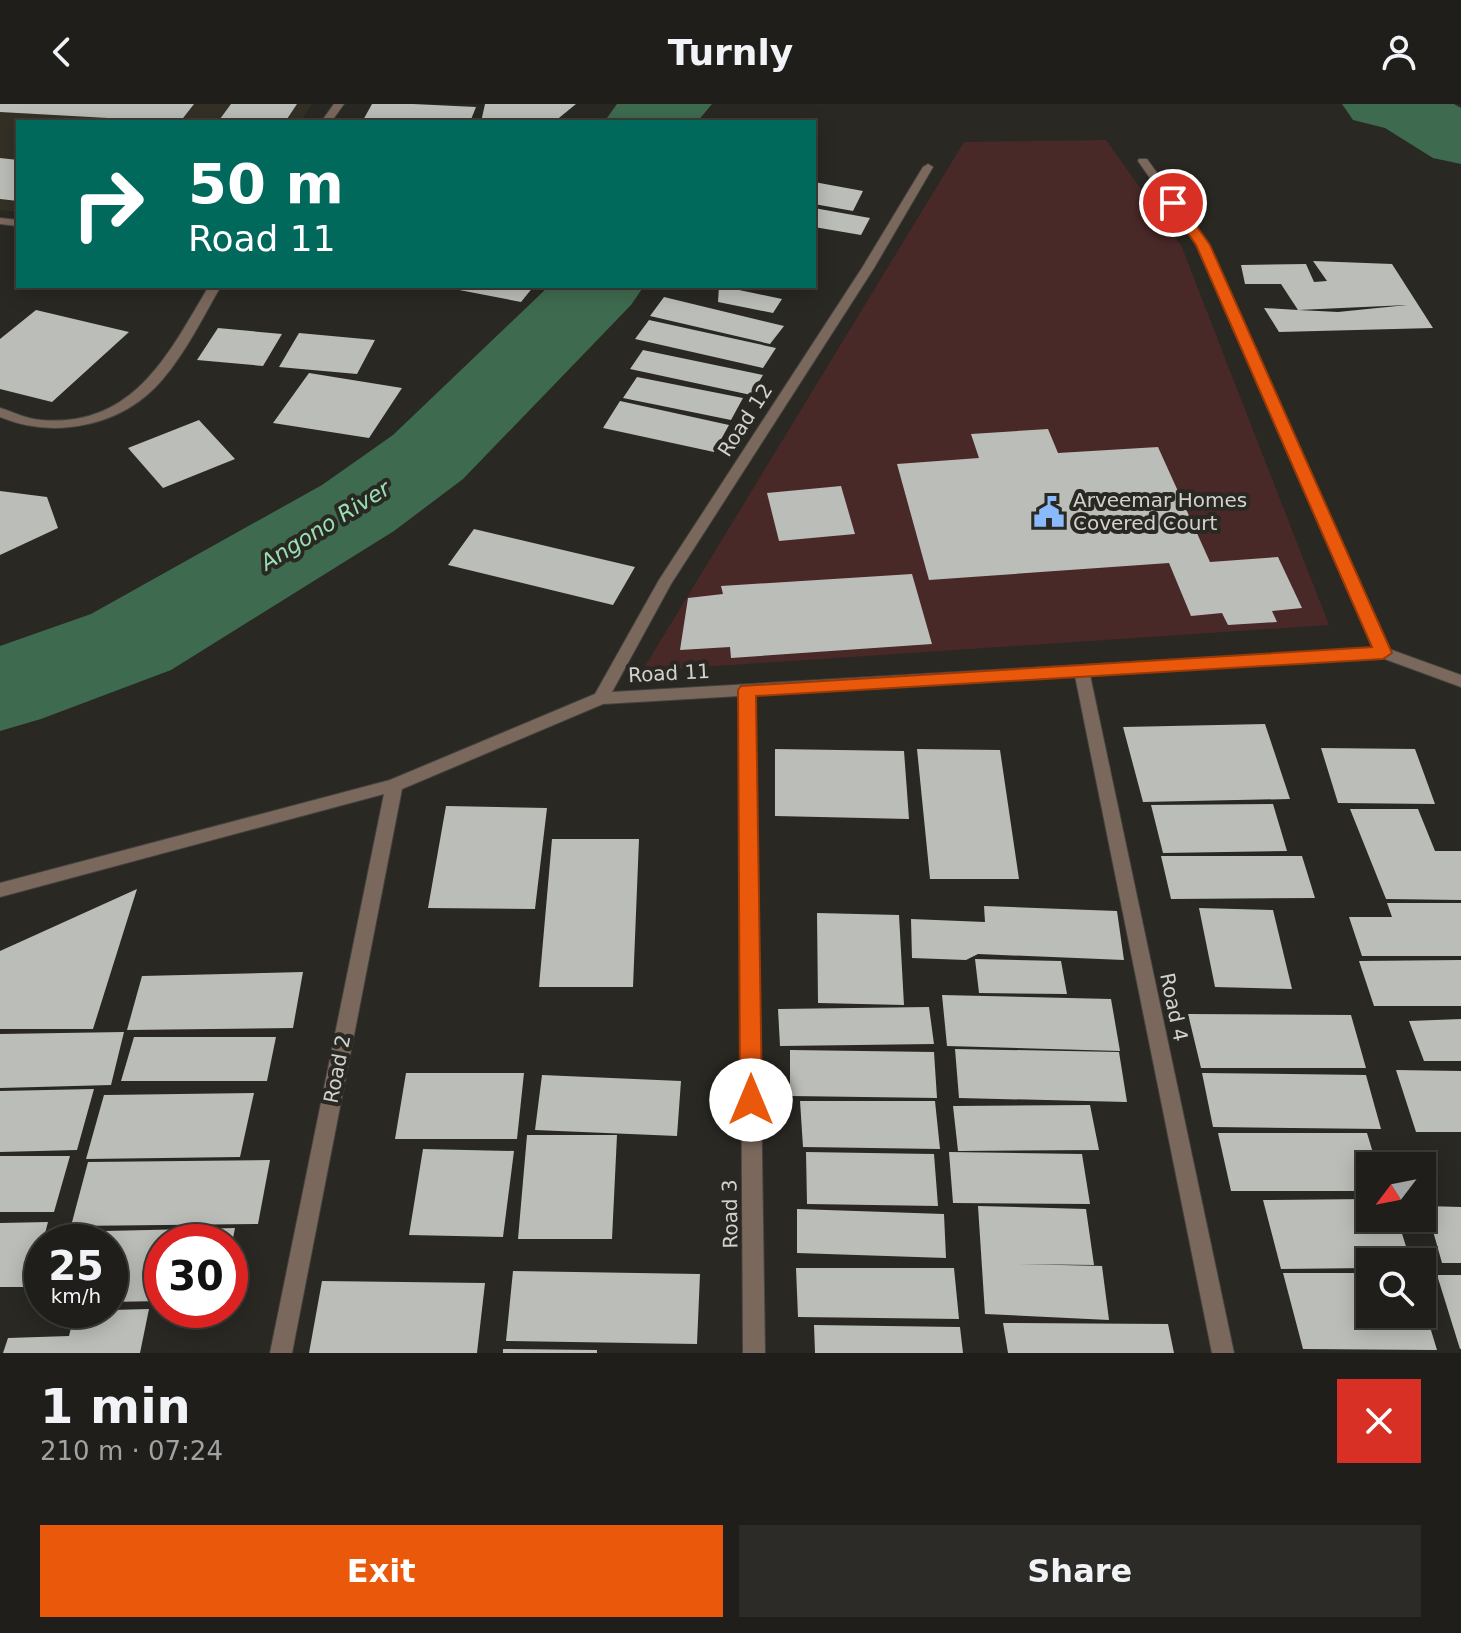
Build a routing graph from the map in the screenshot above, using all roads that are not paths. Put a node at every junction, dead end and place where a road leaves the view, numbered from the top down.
1 (1143, 161) dead end
2 (928, 167) dead end
3 (214, 288) edge
4 (0, 412) edge
5 (1383, 653) junction
6 (1081, 670) junction
7 (1461, 682) edge
8 (747, 690) junction
9 (601, 698) junction
10 (394, 785) junction
11 (0, 890) edge
12 (281, 1353) edge
13 (754, 1353) edge
14 (1223, 1353) edge

1 - 5 street
2 - 9 street, Road 12
3 - 4 street
5 - 6 street, Road 11
5 - 7 street, Road 11
6 - 8 street, Road 11
6 - 14 street, Road 4
8 - 9 street, Road 11
8 - 13 street, Road 3
9 - 10 street, Road 11
10 - 11 street, Road 11
10 - 12 street, Road 2

